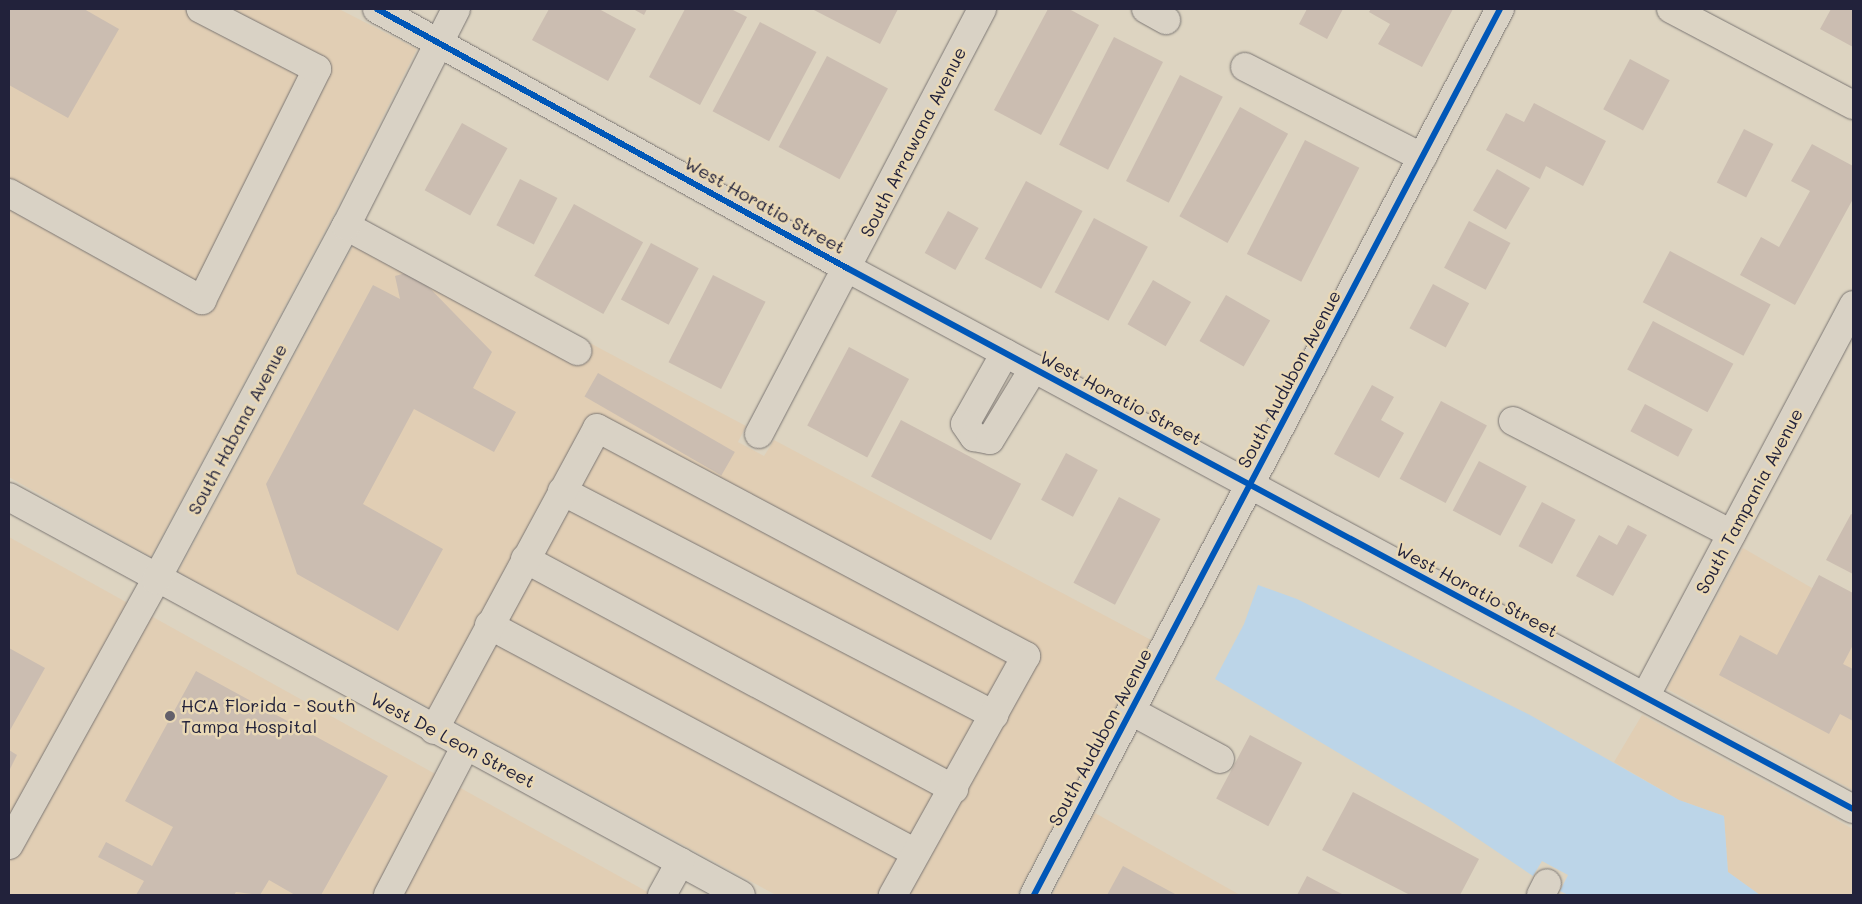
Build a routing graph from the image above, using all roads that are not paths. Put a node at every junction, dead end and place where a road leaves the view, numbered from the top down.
1 (200, 9) edge
2 (376, 9) edge
3 (456, 9) edge
4 (982, 9) edge
5 (1500, 9) edge
6 (1671, 9) edge
7 (438, 41) junction
8 (1245, 67) dead end
9 (1853, 105) edge
10 (1422, 157) junction
11 (9, 193) edge
12 (346, 226) junction
13 (847, 268) junction
14 (1853, 306) edge
15 (577, 350) dead end
16 (1005, 353) junction
17 (1034, 368) junction
18 (1513, 421) dead end
19 (759, 434) dead end
20 (1250, 485) junction
21 (562, 491) junction
22 (9, 497) edge
23 (1732, 534) junction
24 (525, 559) junction
25 (156, 580) junction
26 (489, 625) junction
27 (1645, 697) junction
28 (1131, 711) junction
29 (994, 715) junction
30 (434, 730) junction
31 (465, 747) junction
32 (1220, 759) dead end
33 (954, 788) junction
34 (1853, 809) edge
35 (9, 845) edge
36 (915, 852) junction
37 (680, 862) junction
38 (388, 895) edge
39 (662, 895) edge
40 (741, 895) edge
41 (893, 895) edge
42 (1034, 895) edge

1 - 11 street
2 - 7 street, West Horatio Street
3 - 7 street, South Habana Avenue
4 - 13 street, South Arrawana Avenue
5 - 10 street, South Audubon Avenue
6 - 9 main road
7 - 12 street, South Habana Avenue
7 - 13 street, West Horatio Street
8 - 10 street
10 - 20 street, South Audubon Avenue
12 - 15 street
12 - 25 street, South Habana Avenue
13 - 16 street, West Horatio Street
13 - 19 street, South Arrawana Avenue
14 - 23 street, South Tampania Avenue
16 - 17 street, West Horatio Street
16 - 17 street
17 - 20 street, West Horatio Street
18 - 23 street
20 - 27 street, West Horatio Street
20 - 28 street, South Audubon Avenue
21 - 24 street
21 - 29 street
21 - 29 street
22 - 25 street, West De Leon Street
23 - 27 street, South Tampania Avenue
24 - 26 street
24 - 33 street
25 - 30 street, West De Leon Street
25 - 35 street, South Habana Avenue
26 - 30 street
26 - 36 street
27 - 34 street, West Horatio Street
28 - 32 street
28 - 42 street, South Audubon Avenue
29 - 33 street
30 - 31 street, West De Leon Street
31 - 37 street, West De Leon Street
31 - 38 street
33 - 36 street
36 - 41 street
37 - 39 street
37 - 40 street, West De Leon Street

